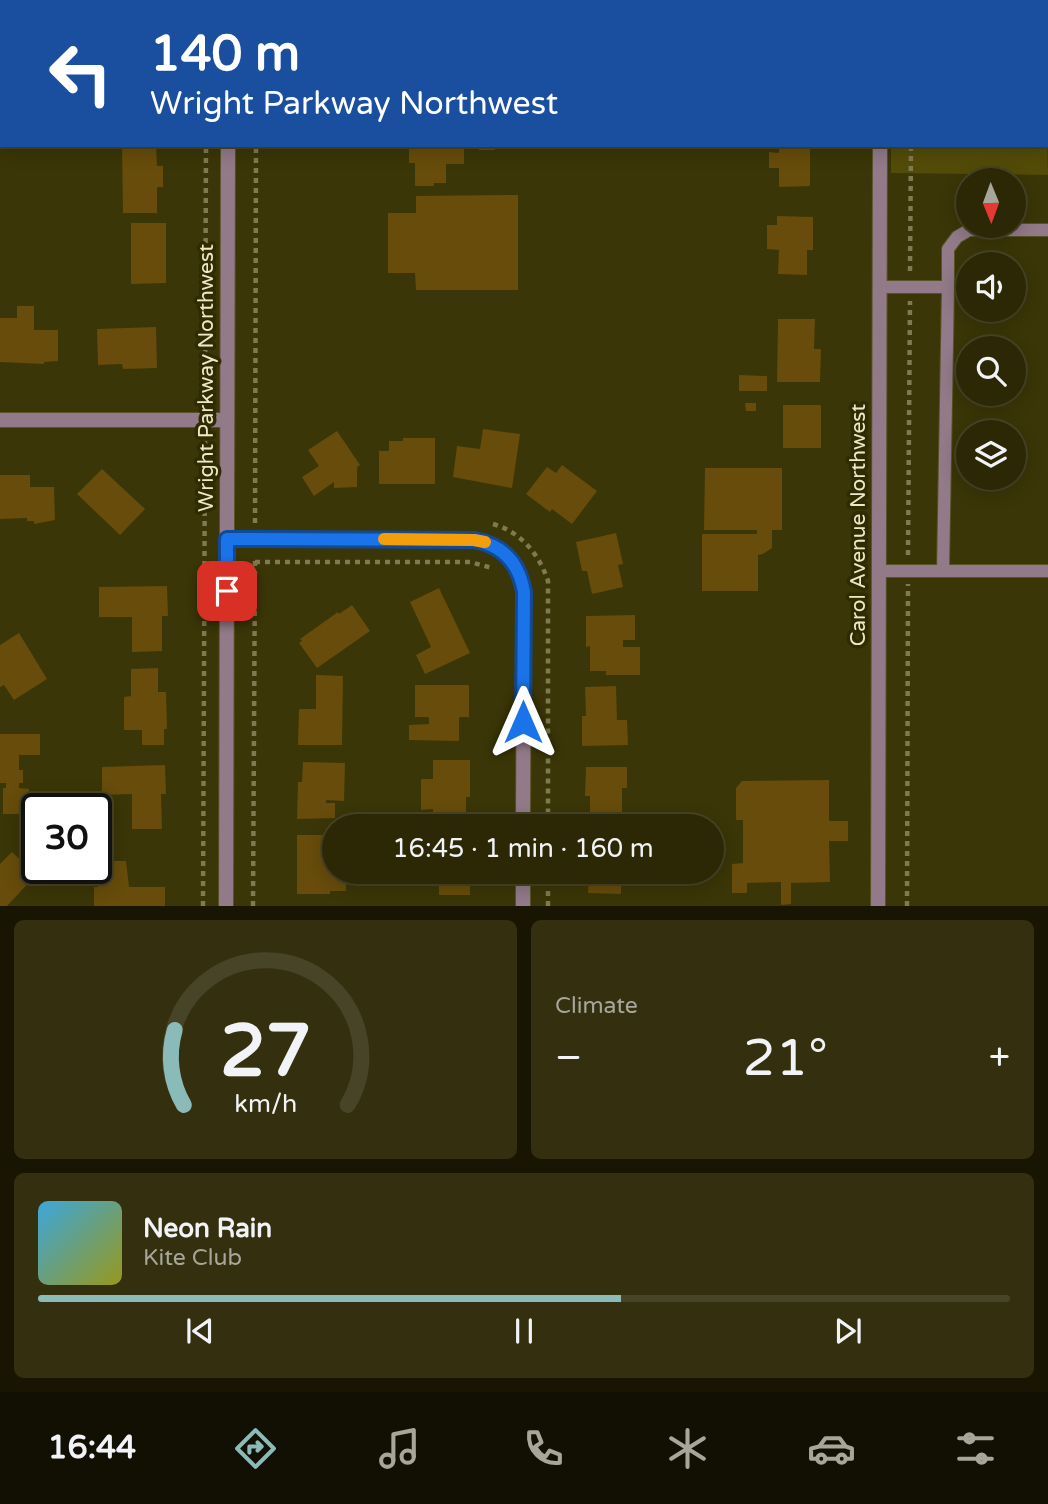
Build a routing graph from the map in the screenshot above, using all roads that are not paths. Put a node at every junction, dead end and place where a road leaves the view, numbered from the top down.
1 (228, 147) edge
2 (880, 147) edge
3 (1048, 230) edge
4 (879, 286) junction
5 (948, 287) junction
6 (0, 420) edge
7 (227, 421) junction
8 (227, 539) junction
9 (879, 571) junction
10 (943, 571) junction
11 (1048, 571) edge
12 (523, 814) edge
13 (523, 884) edge
14 (226, 905) edge
15 (523, 905) edge
16 (878, 905) edge

1 - 7 street, Wright Parkway Northwest
2 - 4 street, Carol Avenue Northwest
3 - 5 lane
4 - 5 lane
4 - 9 street, Carol Avenue Northwest
5 - 10 lane
6 - 7 street
7 - 8 street, Wright Parkway Northwest
8 - 12 street
8 - 14 street, Wright Parkway Northwest
9 - 10 lane
9 - 16 street, Carol Avenue Northwest
10 - 11 lane
13 - 15 street

